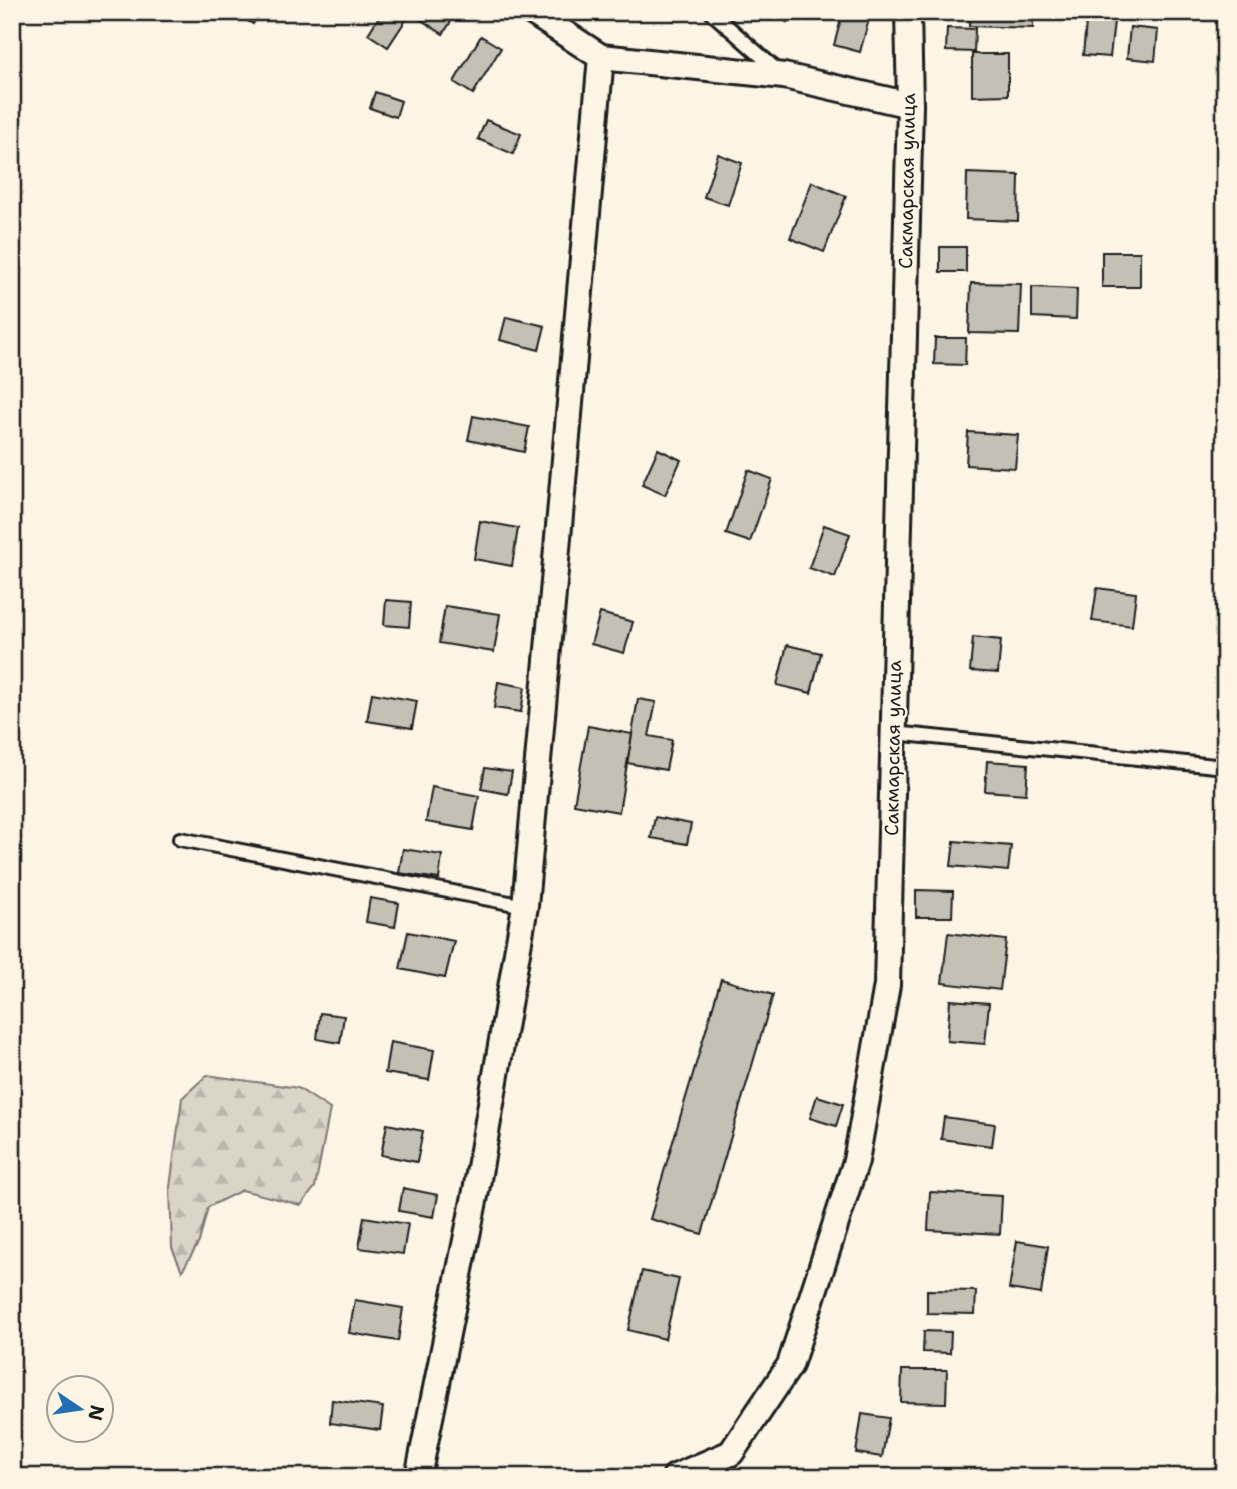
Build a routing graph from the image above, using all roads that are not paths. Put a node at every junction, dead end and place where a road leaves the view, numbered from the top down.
1 (532, 12) edge
2 (711, 12) edge
3 (908, 12) edge
4 (601, 57) junction
5 (784, 76) junction
6 (910, 105) junction
7 (894, 733) junction
8 (1225, 767) edge
9 (180, 839) dead end
10 (525, 906) junction
11 (418, 1477) edge
12 (674, 1477) edge

1 - 4 street
2 - 5 lane
3 - 6 street, Сакмарская улица
4 - 5 street
4 - 10 street
5 - 6 street
6 - 7 street, Сакмарская улица
7 - 8 lane
7 - 12 street, Сакмарская улица
9 - 10 lane
10 - 11 street

